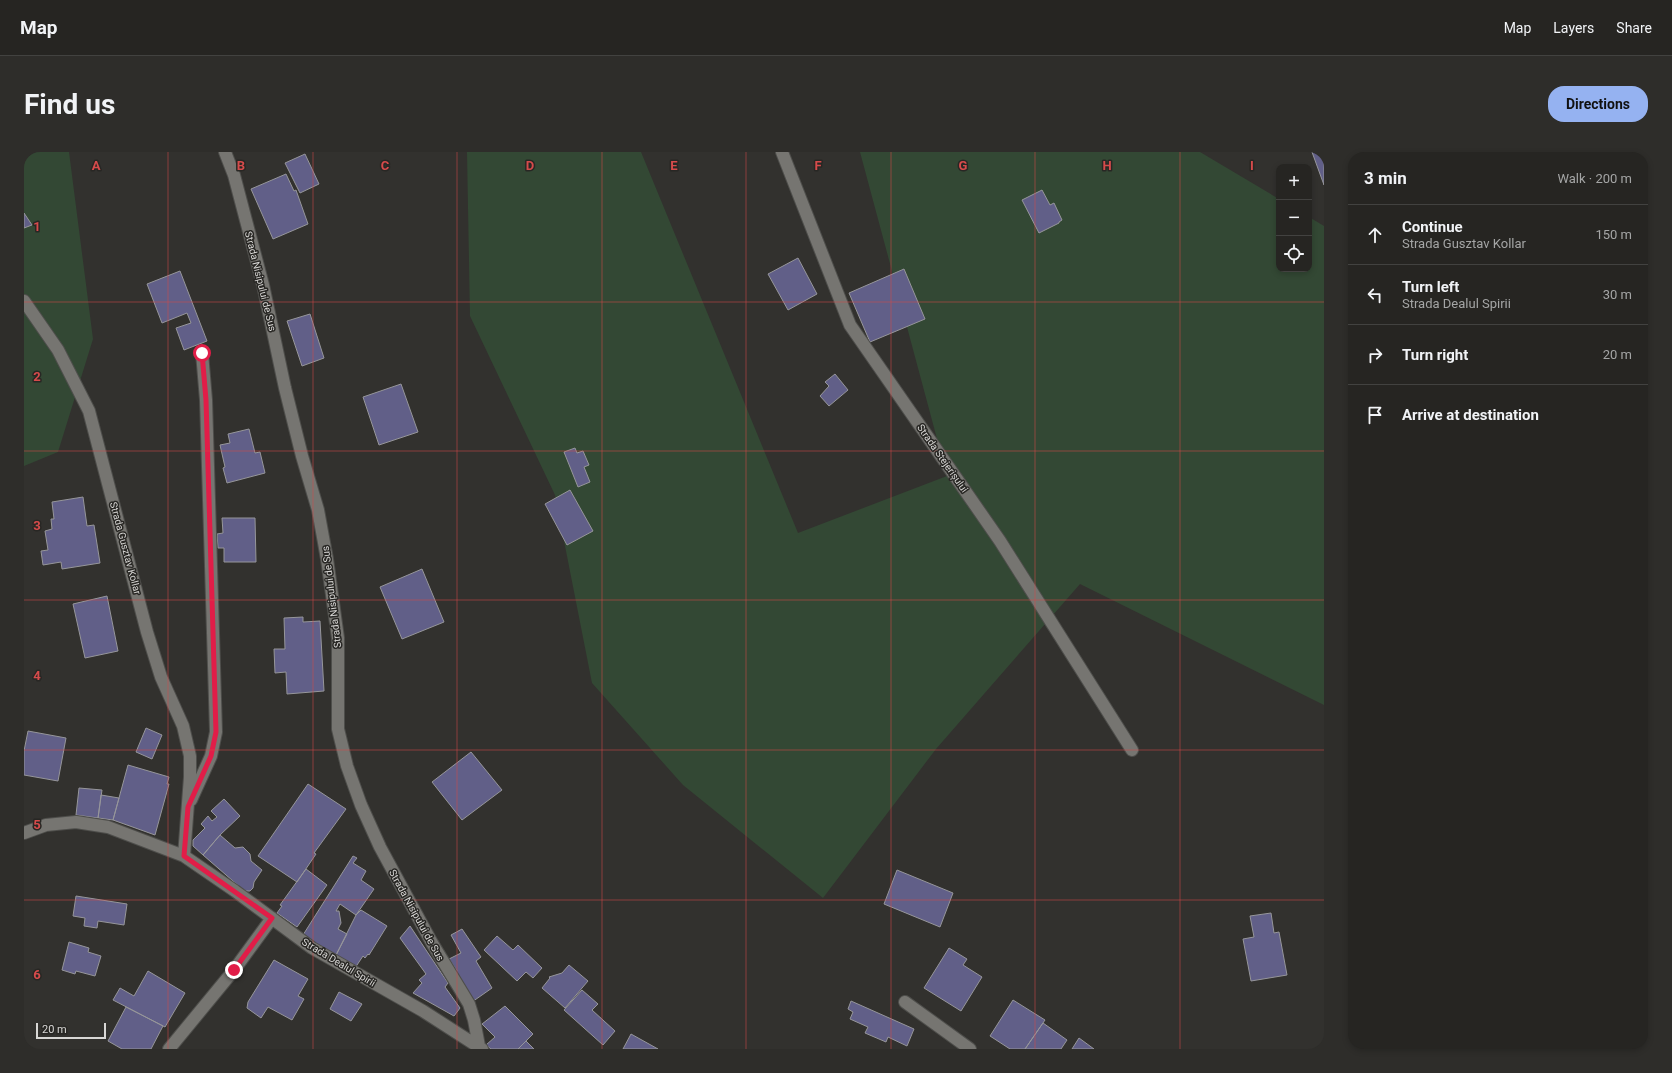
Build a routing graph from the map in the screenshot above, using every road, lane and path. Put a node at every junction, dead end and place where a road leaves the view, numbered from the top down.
1 (224, 152) edge
2 (782, 152) edge
3 (24, 301) edge
4 (202, 353) dead end
5 (1132, 750) dead end
6 (188, 807) junction
7 (24, 833) edge
8 (184, 856) junction
9 (272, 918) junction
10 (905, 1002) dead end
11 (480, 1048) edge
12 (169, 1049) edge
13 (970, 1049) edge

1 - 11 street, Strada Nisipului de Sus
2 - 5 street, Strada Stejerișului
3 - 6 street, Strada Gusztav Kollar
4 - 6 street, Strada Gusztav Kollar
6 - 8 street, Strada Gusztav Kollar
7 - 8 street, Strada Dealul Spirii
8 - 9 street, Strada Dealul Spirii
9 - 11 street, Strada Dealul Spirii
9 - 12 street
10 - 13 street

